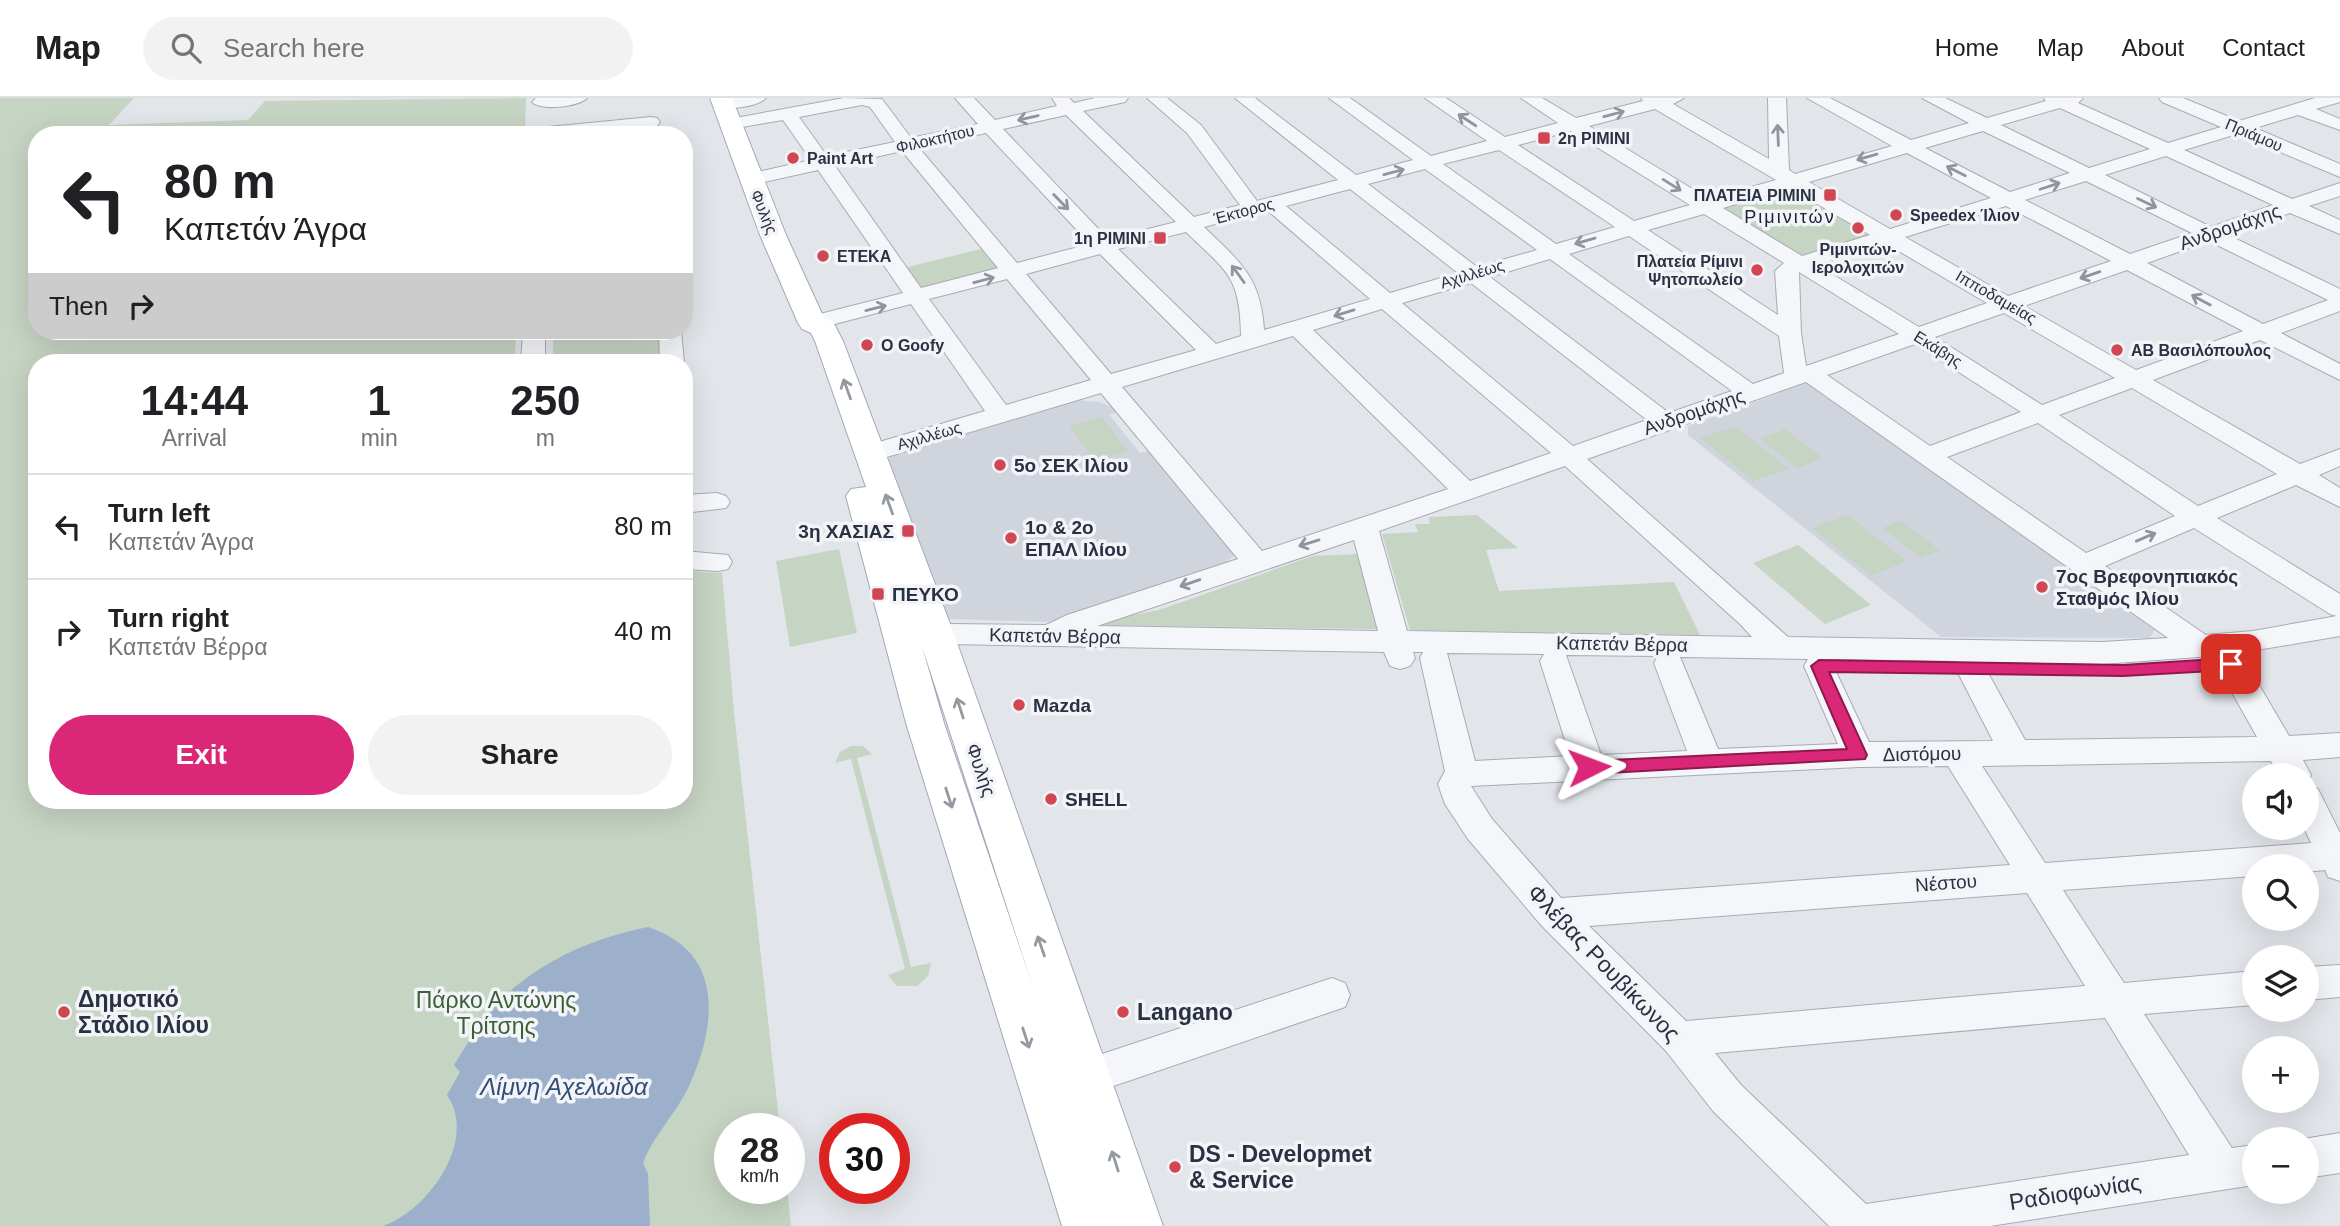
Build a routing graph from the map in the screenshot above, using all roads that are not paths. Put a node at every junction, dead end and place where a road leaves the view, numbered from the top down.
1 (578, 98) edge
2 (757, 98) edge
3 (964, 98) edge
4 (1119, 98) edge
5 (1156, 98) edge
6 (1244, 98) edge
7 (1338, 98) edge
8 (1434, 98) edge
9 (1530, 98) edge
10 (1777, 98) edge
11 (1816, 98) edge
12 (1931, 98) edge
13 (2168, 98) edge
14 (2334, 98) edge
15 (2062, 99) edge
16 (541, 100) edge
17 (1660, 100) edge
18 (1063, 104) edge
19 (725, 108) edge
20 (2300, 109) junction
21 (788, 114) junction
22 (651, 122) dead end
23 (1983, 123) junction
24 (1573, 125) junction
25 (2340, 125) edge
26 (539, 126) edge
27 (616, 126) edge
28 (989, 127) junction
29 (2238, 128) junction
30 (1502, 143) junction
31 (1906, 145) junction
32 (907, 146) junction
33 (2167, 150) junction
34 (1429, 163) junction
35 (821, 165) junction
36 (2340, 171) edge
37 (2087, 174) junction
38 (1786, 176) junction
39 (751, 179) junction
40 (1352, 183) junction
41 (2340, 189) edge
42 (2010, 199) junction
43 (1249, 203) dead end
44 (1272, 204) junction
45 (1704, 205) junction
46 (2291, 206) junction
47 (1192, 225) junction
48 (1629, 228) junction
49 (2340, 228) edge
50 (2211, 234) junction
51 (1890, 236) junction
52 (1105, 248) junction
53 (1552, 251) junction
54 (2129, 261) junction
55 (1797, 264) junction
56 (1014, 272) junction
57 (1471, 274) junction
58 (2340, 296) edge
59 (918, 297) junction
60 (1386, 300) junction
61 (2340, 303) edge
62 (2007, 304) junction
63 (812, 323) junction
64 (1298, 328) junction
65 (2262, 332) junction
66 (1790, 333) junction
67 (1916, 335) junction
68 (1253, 339) junction
69 (1210, 351) junction
70 (2340, 373) edge
71 (1802, 375) junction
72 (2136, 380) junction
73 (1106, 384) junction
74 (1749, 393) junction
75 (1000, 415) junction
76 (2042, 415) junction
77 (1665, 422) junction
78 (871, 453) junction
79 (1929, 455) junction
80 (1569, 456) junction
81 (2340, 457) edge
82 (2297, 474) junction
83 (1466, 492) junction
84 (2340, 499) edge
85 (717, 502) dead end
86 (693, 503) edge
87 (2193, 516) junction
88 (1364, 527) junction
89 (693, 561) edge
90 (1255, 561) junction
91 (718, 562) dead end
92 (2084, 564) junction
93 (2340, 607) edge
94 (2340, 626) edge
95 (1048, 636) junction
96 (2340, 646) edge
97 (1780, 647) junction
98 (2202, 647) junction
99 (1319, 648) junction
100 (923, 649) junction
101 (1394, 651) junction
102 (1555, 661) junction
103 (1669, 663) junction
104 (2231, 664) junction
105 (1819, 666) junction
106 (1970, 667) junction
107 (2340, 745) edge
108 (2015, 752) junction
109 (1956, 753) junction
110 (1858, 755) junction
111 (1707, 761) junction
112 (2289, 762) edge
113 (1589, 767) junction
114 (1462, 774) junction
115 (2319, 823) edge
116 (2338, 859) edge
117 (2035, 876) junction
118 (1553, 914) junction
119 (2340, 981) edge
120 (2319, 983) edge
121 (2242, 989) edge
122 (1332, 995) dead end
123 (2112, 1000) junction
124 (1679, 1039) junction
125 (1087, 1077) junction
126 (2340, 1153) edge
127 (2319, 1156) edge
128 (2238, 1167) edge
129 (1087, 1226) edge
130 (1137, 1226) edge
131 (1857, 1226) edge

1 - 16 street
2 - 19 street
3 - 28 street
4 - 18 street, Φιλοκτήτου
5 - 43 street
6 - 40 street
7 - 34 street
30 -> 8 street
9 - 24 street, Εκάβης
38 -> 10 street
11 - 31 street
12 - 23 street
13 - 29 street, Πριάμου
14 - 20 street
15 - 23 street, Αχιλλέως
15 - 33 street
16 - 26 street
24 -> 17 street, Έκτορος
17 - 38 street, Ιπποδαμείας
18 -> 28 street, Φιλοκτήτου
18 - 47 street
19 - 21 street
19 - 39 main road, Φυλής
20 - 25 street
20 - 29 street
21 - 32 street
21 - 35 street
22 - 27 street
23 - 31 street, Αχιλλέως
23 - 37 street
24 - 30 street, Έκτορος
24 -> 45 street, Εκάβης
28 - 32 street, Φιλοκτήτου
28 -> 52 street
29 - 33 street
29 - 36 street, Πριάμου
30 - 34 street, Έκτορος
30 - 48 street
31 -> 38 street, Αχιλλέως
42 -> 31 street
32 - 35 street, Φιλοκτήτου
32 - 56 street
33 - 37 street
33 - 46 street
40 -> 34 street, Έκτορος
34 - 53 street
35 - 39 street, Φιλοκτήτου
35 - 59 street
42 -> 37 street
37 -> 50 street
38 - 45 street, Αχιλλέως
38 - 51 street, Ιπποδαμείας
39 - 63 main road, Φυλής
40 - 44 street, Έκτορος
40 - 57 street
41 - 46 street, Ανδρομάχης
42 - 51 street
42 - 54 street
44 - 47 street, Έκτορος
44 - 60 street
45 - 48 street, Αχιλλέως
45 - 55 street, Εκάβης
46 - 49 street
46 - 50 street, Ανδρομάχης
47 - 52 street, Έκτορος
68 -> 47 street
48 -> 53 street, Αχιλλέως
48 - 66 street
50 - 54 street, Ανδρομάχης
50 - 58 street
51 - 55 street
51 - 62 street, Ιπποδαμείας
52 - 56 street, Έκτορος
52 - 69 street
53 - 57 street, Αχιλλέως
53 - 74 street
54 -> 62 street, Ανδρομάχης
65 -> 54 street
55 - 66 street
55 - 67 street, Εκάβης
59 -> 56 street, Έκτορος
56 - 73 street
57 - 60 street, Αχιλλέως
57 - 77 street
63 -> 59 street, Έκτορος
59 - 75 street
60 -> 64 street, Αχιλλέως
60 - 80 street
61 - 65 street
62 - 67 street, Ανδρομάχης
62 - 72 street, Ιπποδαμείας
78 -> 63 main road, Φυλής
63 - 100 main road, Φυλής
64 - 68 street, Αχιλλέως
64 - 83 street
65 - 70 street
65 - 72 street
66 - 71 street
67 - 71 street, Ανδρομάχης
67 - 76 street, Εκάβης
68 - 69 street, Αχιλλέως
69 - 73 street, Αχιλλέως
71 - 74 street, Ανδρομάχης
71 - 79 street
72 - 76 street
72 - 82 street, Ιπποδαμείας
73 - 75 street, Αχιλλέως
73 - 90 street
74 - 77 street, Ανδρομάχης
75 - 78 street, Αχιλλέως
76 - 79 street
76 - 87 street, Εκάβης
77 - 80 street, Ανδρομάχης
100 -> 78 main road, Φυλής
79 - 92 street
80 - 83 street, Ανδρομάχης
80 - 97 street
81 - 82 street
82 - 84 street, Ιπποδαμείας
82 - 87 street
83 - 88 street, Ανδρομάχης
85 - 86 street
92 -> 87 street
87 - 93 street, Εκάβης
88 -> 90 street, Ανδρομάχης
88 - 101 street, Φλέβας Ρουβίκωνος
89 - 91 street
90 -> 95 street, Ανδρομάχης
92 - 98 street
94 - 98 street, Καπετάν Βέρρα
95 - 99 street, Καπετάν Βέρρα
95 - 100 street, Καπετάν Βέρρα
96 - 104 street, Καπετάν Βέρρα
97 - 98 street, Καπετάν Βέρρα
97 - 101 street, Καπετάν Βέρρα
99 - 100 street, Καπετάν Βέρρα
99 - 101 street, Καπετάν Βέρρα
125 -> 100 main road, Φυλής
100 -> 129 main road, Φυλής
101 - 102 street, Καπετάν Βέρρα
101 - 114 street, Φλέβας Ρουβίκωνος
102 - 103 street, Καπετάν Βέρρα
102 - 113 street
103 - 105 street, Καπετάν Βέρρα
103 - 111 street
104 - 106 street, Καπετάν Βέρρα
104 - 112 street
105 - 106 street, Καπετάν Βέρρα
105 - 110 street
106 - 108 street
107 - 112 street, Διστόμου
108 - 109 street, Διστόμου
108 - 112 street, Διστόμου
109 - 110 street, Διστόμου
109 - 117 street
110 - 111 street, Διστόμου
111 - 113 street, Διστόμου
113 - 114 street, Διστόμου
114 - 118 street, Φλέβας Ρουβίκωνος
115 - 116 street
116 - 117 street, Νέστου
117 - 118 street, Νέστου
117 - 123 street
118 - 124 street, Φλέβας Ρουβίκωνος
119 - 120 street
121 - 123 street
122 - 125 street
123 - 124 street
123 - 128 street
124 - 131 street, Φλέβας Ρουβίκωνος
130 -> 125 main road, Φυλής
126 - 127 street
128 - 131 street, Ραδιοφωνίας

